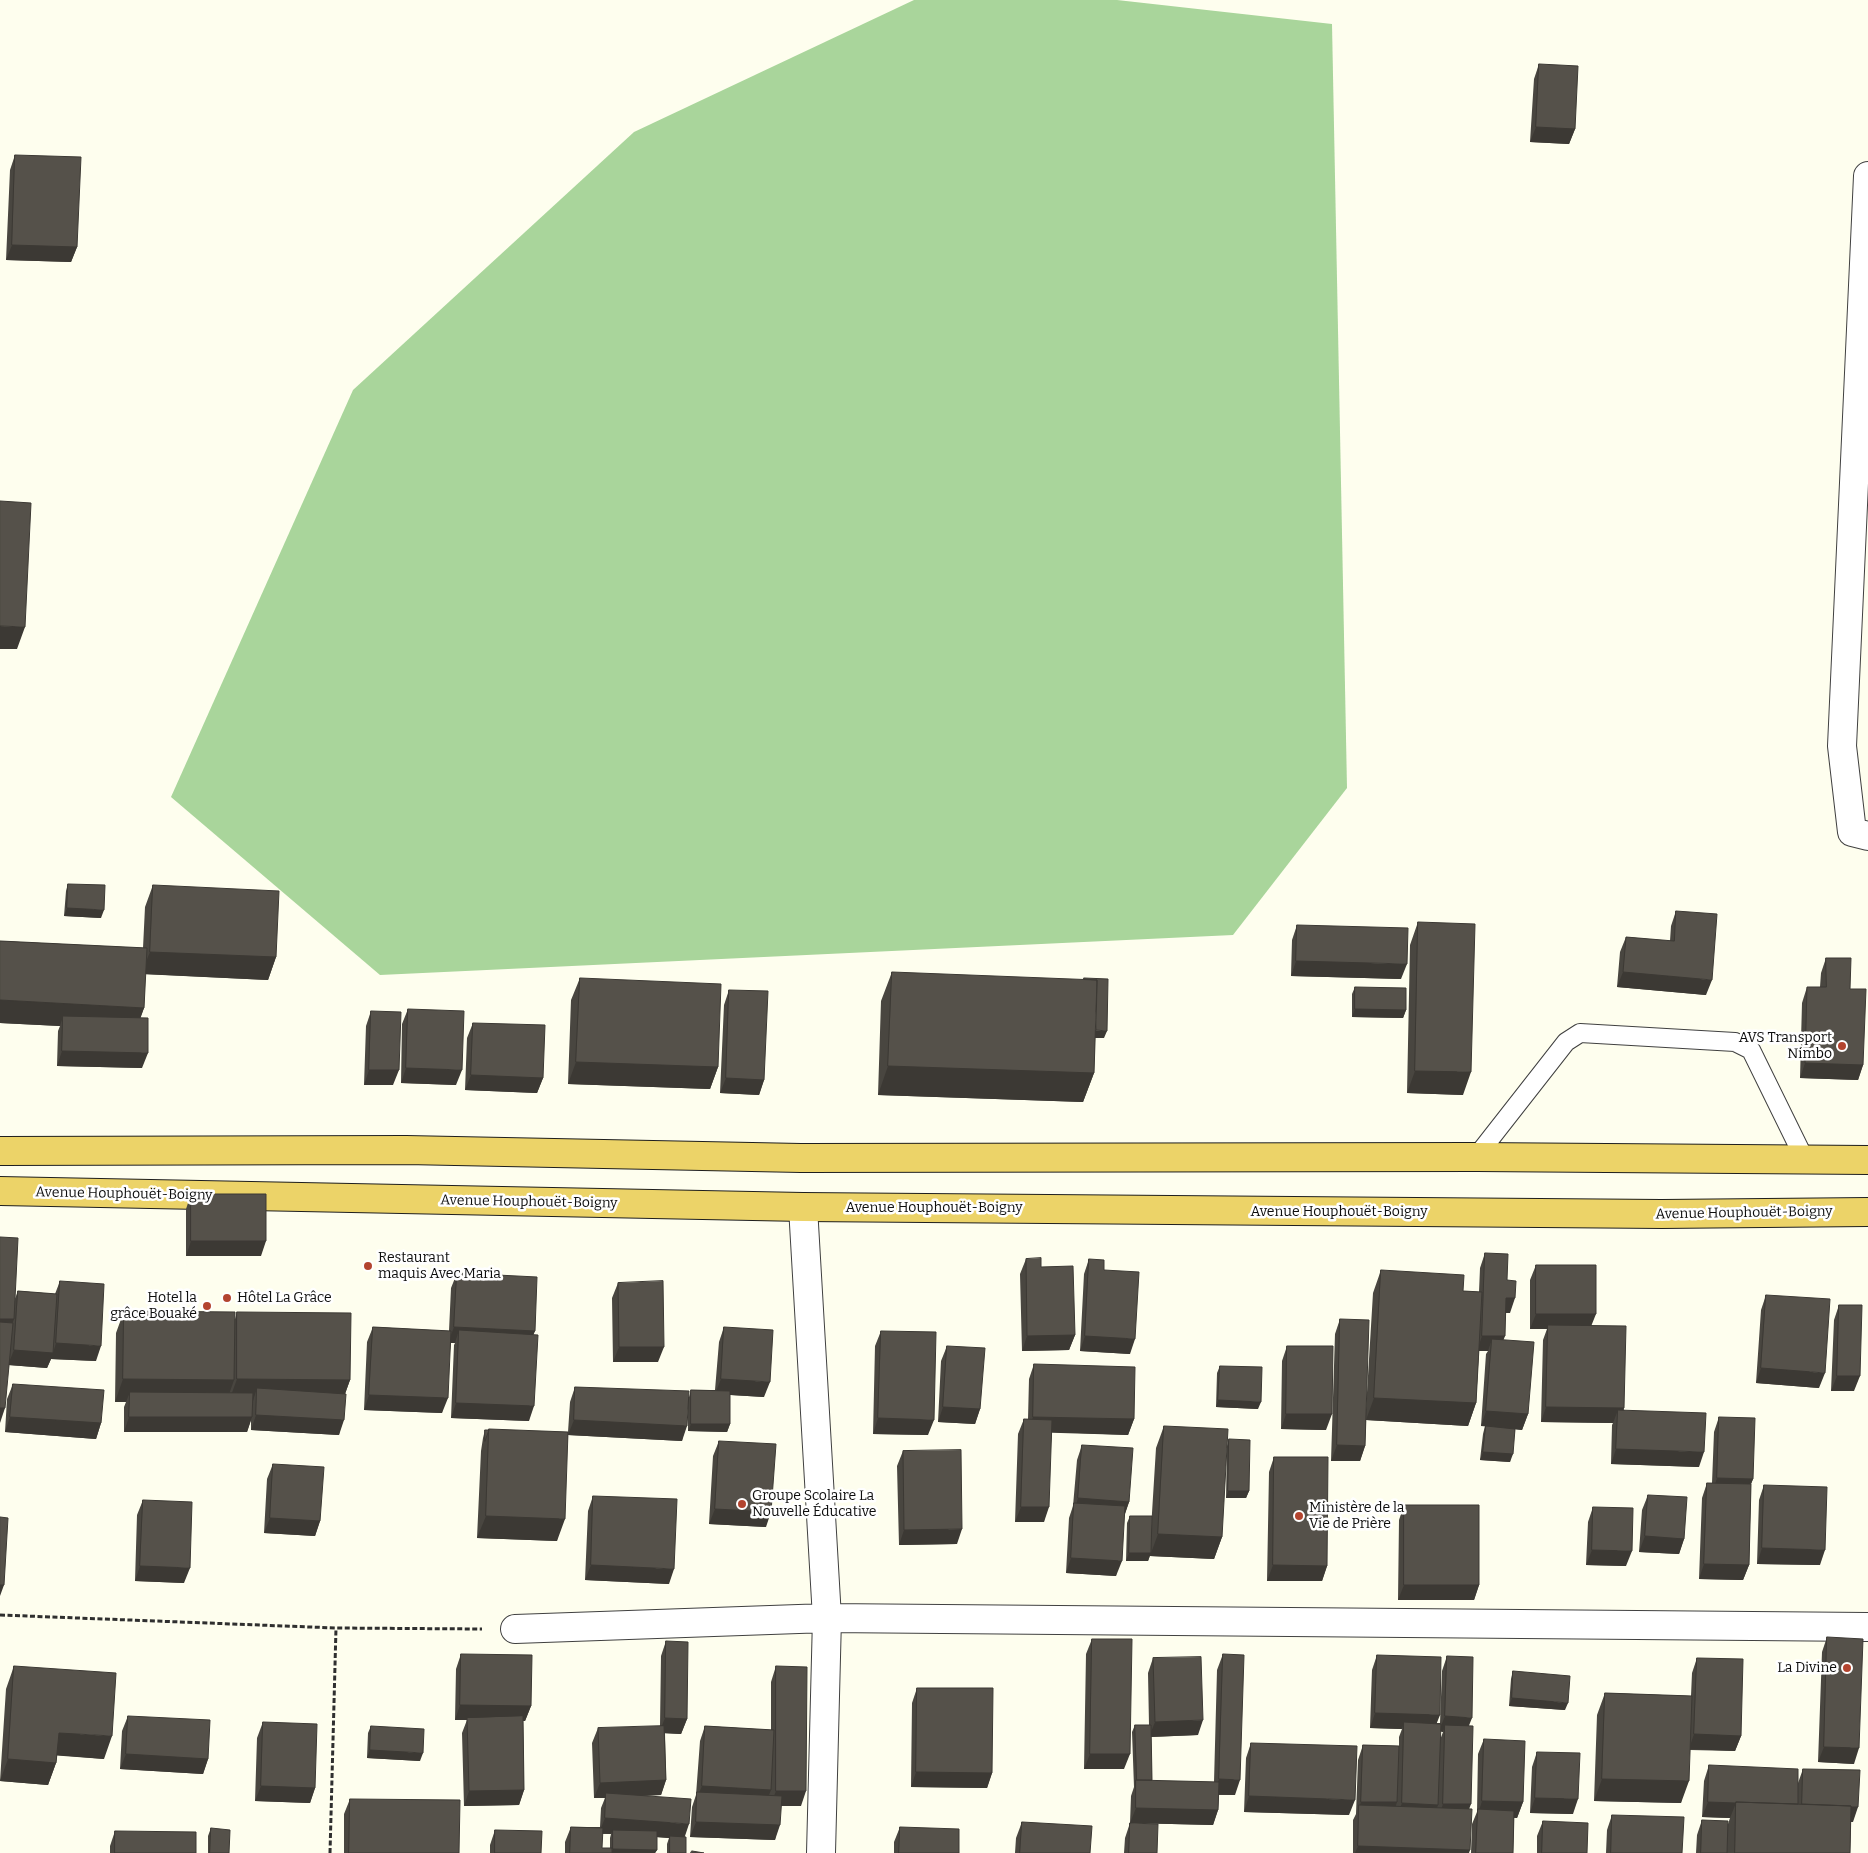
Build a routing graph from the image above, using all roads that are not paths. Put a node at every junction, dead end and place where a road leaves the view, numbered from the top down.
1 (1868, 176) edge
2 (1868, 836) edge
3 (0, 1151) edge
4 (1476, 1157) junction
5 (1805, 1160) junction
6 (1868, 1160) edge
7 (0, 1192) edge
8 (803, 1207) junction
9 (1868, 1212) edge
10 (827, 1618) junction
11 (1868, 1627) edge
12 (515, 1629) road end
13 (821, 1853) edge

1 - 2 street
3 - 4 highway
4 - 5 highway
4 - 5 lane
5 - 6 highway
7 - 8 highway, Avenue Houphouët-Boigny
8 - 9 highway, Avenue Houphouët-Boigny
8 - 10 street
10 - 11 street
10 - 12 street
10 - 13 street

